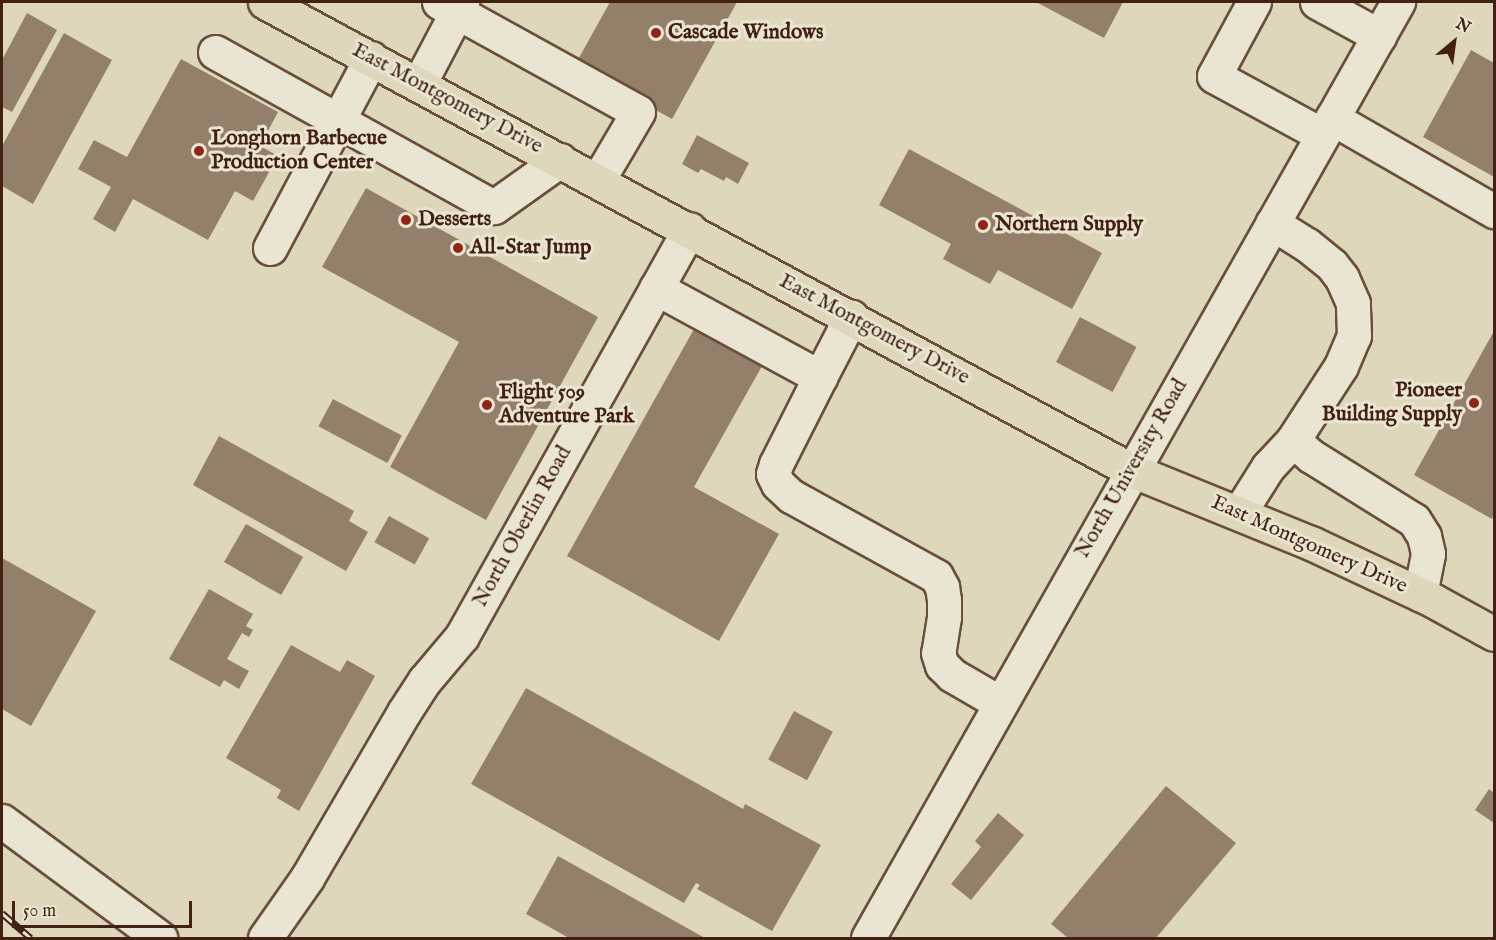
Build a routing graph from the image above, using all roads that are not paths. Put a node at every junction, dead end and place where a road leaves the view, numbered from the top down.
1 (265, 2) edge
2 (1254, 2) edge
3 (1317, 2) edge
4 (1398, 2) edge
5 (453, 5) edge
6 (1379, 36) junction
7 (214, 52) dead end
8 (371, 58) junction
9 (419, 84) junction
10 (338, 121) junction
11 (1327, 127) junction
12 (560, 160) junction
13 (598, 180) junction
14 (1494, 211) edge
15 (1272, 223) junction
16 (689, 229) junction
17 (270, 248) dead end
18 (656, 288) junction
19 (851, 318) junction
20 (820, 377) junction
21 (1293, 440) junction
22 (1131, 470) junction
23 (1239, 513) junction
24 (1420, 594) junction
25 (1494, 634) edge
26 (1000, 703) junction
27 (2, 820) edge
28 (160, 939) edge
29 (265, 939) edge
30 (868, 939) edge

1 - 8 main road, East Montgomery Drive
2 - 11 street
3 - 6 street
4 - 6 street, North University Road
5 - 9 street
5 - 13 street
6 - 11 street, North University Road
7 - 10 street
8 - 9 main road, East Montgomery Drive
8 - 10 street
9 - 12 main road, East Montgomery Drive
10 - 12 street
10 - 17 street
11 - 14 street
11 - 15 street, North University Road
12 - 13 main road, East Montgomery Drive
13 - 16 main road, East Montgomery Drive
15 - 21 street
15 - 22 street, North University Road
16 - 18 street, North Oberlin Road
16 - 19 main road, East Montgomery Drive
18 - 20 street
18 - 29 street, North Oberlin Road
19 - 20 street
19 - 22 main road, East Montgomery Drive
20 - 26 street
21 - 23 street
21 - 24 street
22 - 23 main road, East Montgomery Drive
22 - 26 street, North University Road
23 - 24 main road, East Montgomery Drive
24 - 25 main road, East Montgomery Drive
26 - 30 street, North University Road
27 - 28 street

